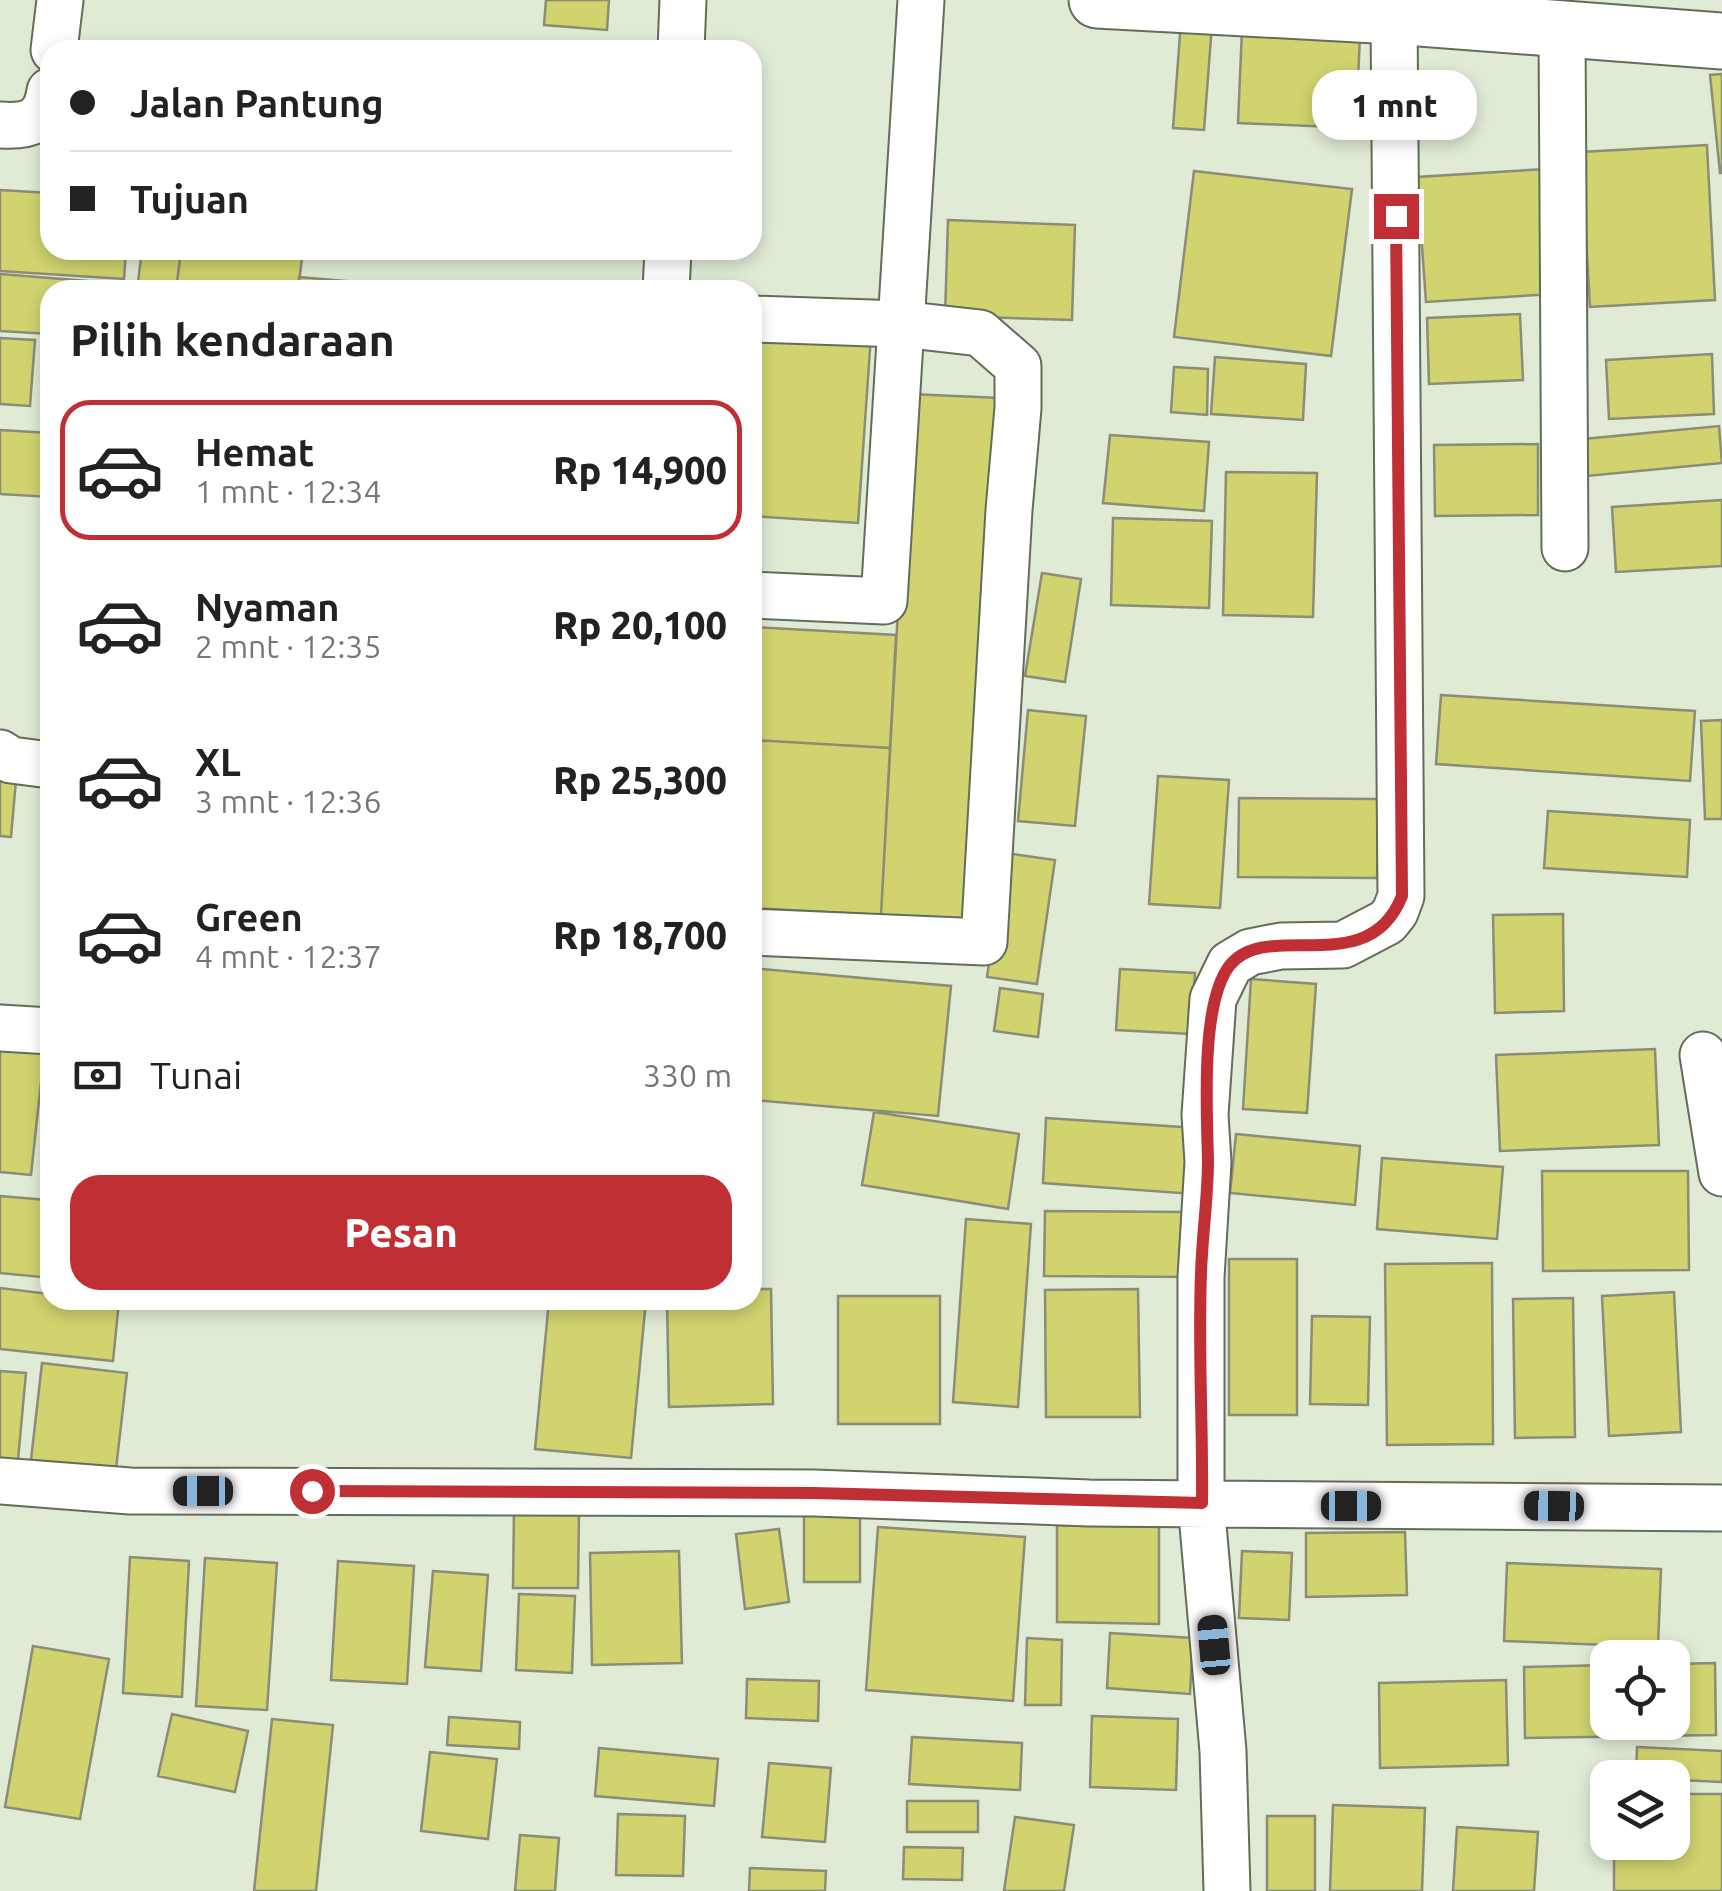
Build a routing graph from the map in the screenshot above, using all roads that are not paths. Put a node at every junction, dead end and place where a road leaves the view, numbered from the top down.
1 (60, 0) edge
2 (683, 0) edge
3 (922, 0) edge
4 (1097, 0) edge
5 (1394, 16) junction
6 (1562, 30) junction
7 (55, 40) edge
8 (681, 40) edge
9 (1722, 41) edge
10 (40, 117) edge
11 (0, 126) edge
12 (762, 319) edge
13 (901, 324) junction
14 (1565, 548) dead end
15 (762, 595) edge
16 (0, 754) edge
17 (40, 764) edge
18 (762, 932) edge
19 (0, 1028) edge
20 (40, 1030) edge
21 (1703, 1054) dead end
22 (1722, 1172) edge
23 (0, 1481) edge
24 (1202, 1503) junction
25 (1722, 1508) edge
26 (1227, 1891) edge

1 - 7 street
2 - 8 street
3 - 13 street
4 - 5 main road
5 - 6 main road
5 - 24 street
6 - 9 main road
6 - 14 street
10 - 11 street
12 - 13 street
13 - 15 street
13 - 18 street
16 - 17 street
19 - 20 street
21 - 22 street
23 - 24 street
24 - 25 street
24 - 26 street

